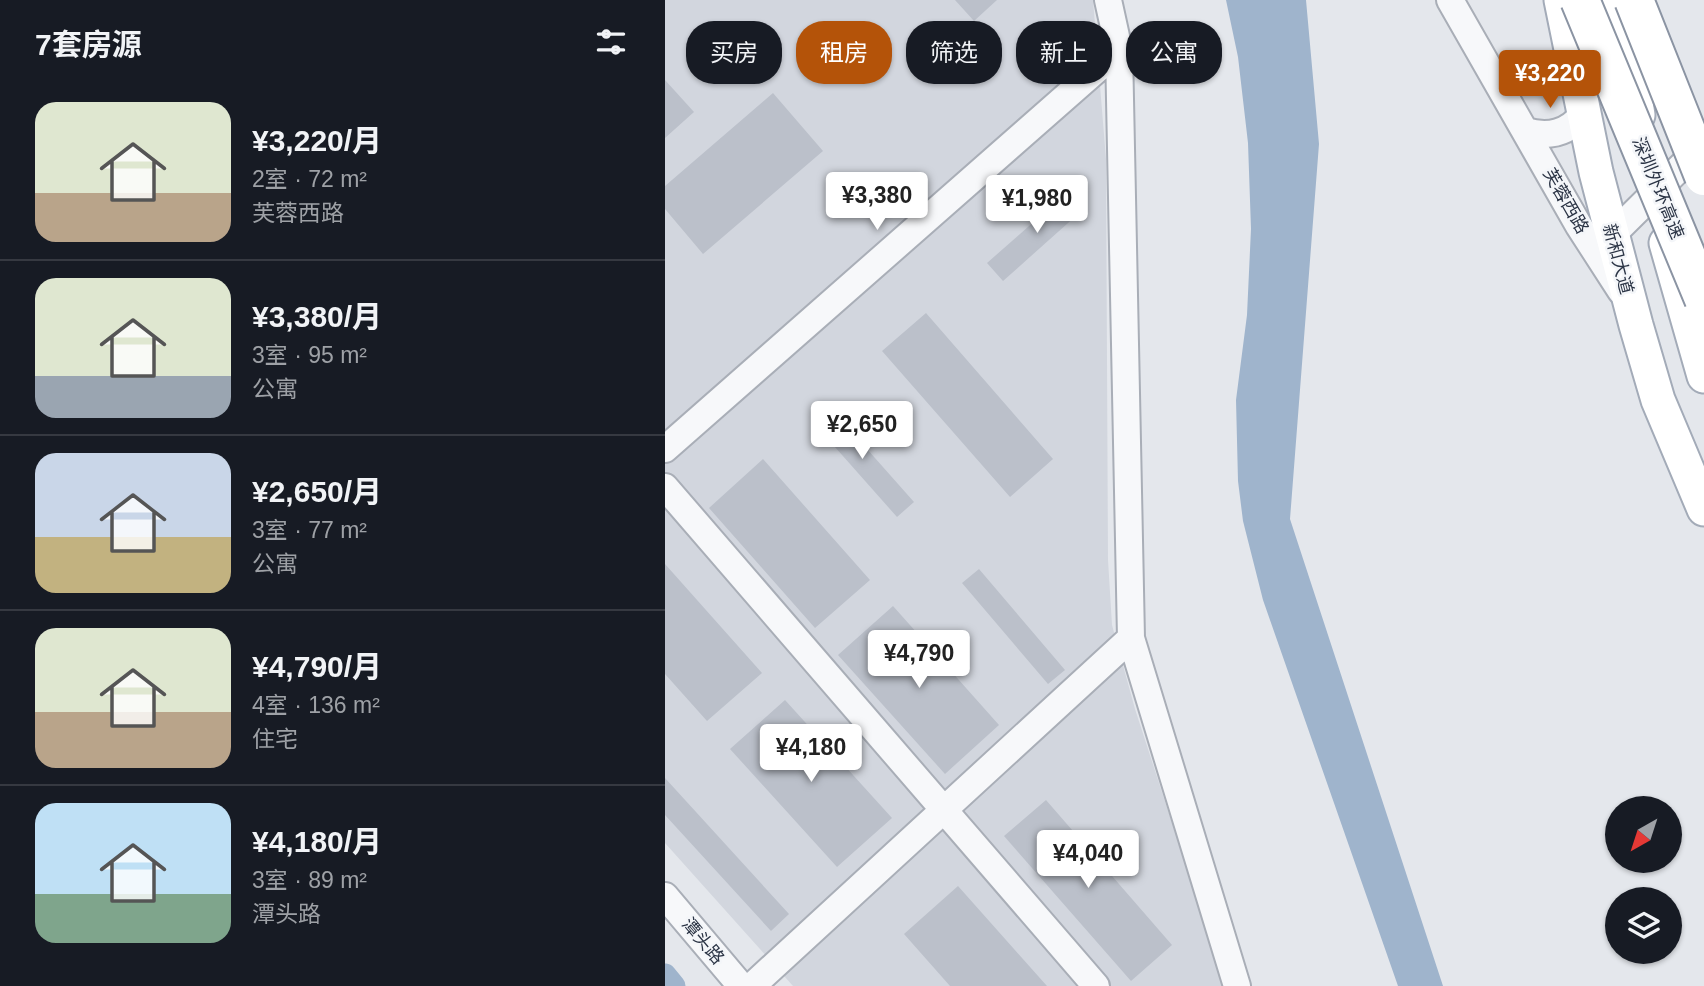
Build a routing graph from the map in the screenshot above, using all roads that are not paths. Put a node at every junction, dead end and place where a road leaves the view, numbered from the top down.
1 (1108, 0) edge
2 (1450, 0) edge
3 (1561, 0) edge
4 (1580, 0) edge
5 (1619, 0) edge
6 (1634, 0) edge
7 (1119, 50) junction
8 (1583, 114) junction
9 (1525, 131) junction
10 (1704, 144) edge
11 (1704, 176) edge
12 (1654, 192) junction
13 (1612, 234) junction
14 (1704, 245) edge
15 (1675, 275) junction
16 (1704, 299) edge
17 (1631, 305) junction
18 (1704, 376) edge
19 (665, 449) edge
20 (665, 487) edge
21 (1704, 509) edge
22 (1131, 638) junction
23 (944, 809) junction
24 (665, 897) edge
25 (741, 986) edge
26 (752, 986) edge
27 (1096, 986) edge
28 (1237, 986) edge

1 - 7 street
2 - 9 street, 芙蓉西路
3 - 8 main road, 新和大道
4 - 16 highway, 深圳外环高速, bridge
5 - 12 main road
6 - 11 highway, bridge
7 - 19 street
7 - 22 street
8 - 9 street
8 - 13 main road, 新和大道
9 - 17 street, 芙蓉西路
10 - 12 street
12 - 13 street
12 - 15 main road
13 - 17 main road, 新和大道
14 - 15 street
15 - 18 main road
17 - 21 main road, 新和大道
20 - 23 street
22 - 23 street
22 - 28 street
23 - 26 street
23 - 27 street
24 - 25 street, 潭头路

